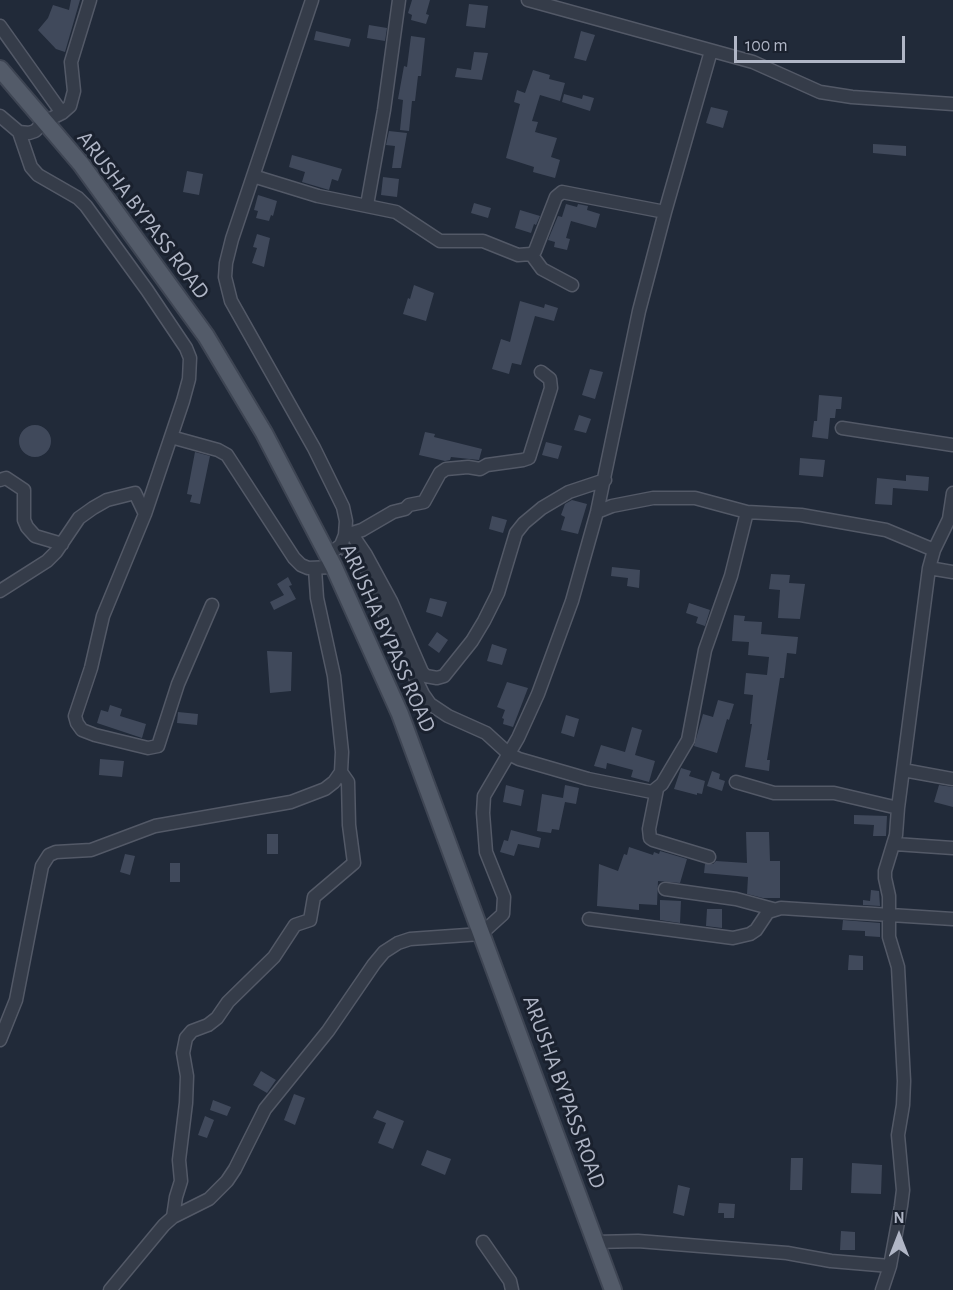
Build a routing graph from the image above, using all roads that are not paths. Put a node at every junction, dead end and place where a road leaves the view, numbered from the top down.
1 (90, 0) edge
2 (312, 0) edge
3 (399, 0) edge
4 (528, 0) edge
5 (0, 26) edge
6 (711, 51) junction
7 (0, 69) edge
8 (953, 104) edge
9 (62, 113) junction
10 (0, 116) edge
11 (44, 122) junction
12 (10, 129) edge
13 (253, 176) junction
14 (367, 205) junction
15 (665, 212) junction
16 (531, 254) junction
17 (572, 285) dead end
18 (541, 372) dead end
19 (842, 428) dead end
20 (171, 437) junction
21 (953, 445) edge
22 (0, 480) edge
23 (605, 480) junction
24 (953, 493) edge
25 (597, 512) junction
26 (747, 512) junction
27 (145, 514) junction
28 (62, 544) junction
29 (340, 547) junction
30 (934, 550) junction
31 (929, 568) junction
32 (315, 569) junction
33 (953, 572) edge
34 (0, 591) edge
35 (212, 605) dead end
36 (509, 754) junction
37 (903, 770) junction
38 (341, 772) junction
39 (953, 779) edge
40 (736, 782) dead end
41 (657, 789) junction
42 (898, 808) junction
43 (895, 844) junction
44 (953, 848) edge
45 (709, 857) dead end
46 (665, 889) dead end
47 (773, 909) junction
48 (890, 916) junction
49 (589, 919) dead end
50 (953, 919) edge
51 (481, 934) junction
52 (0, 1040) edge
53 (173, 1217) junction
54 (483, 1242) dead end
55 (596, 1242) junction
56 (890, 1266) junction
57 (110, 1290) edge
58 (512, 1290) edge
59 (613, 1290) edge
60 (882, 1290) edge

1 - 9 street
2 - 13 street
3 - 14 street
4 - 6 street
5 - 9 street
6 - 8 street
6 - 15 street
7 - 11 main road, ARUSHA BYPASS ROAD
9 - 11 street
10 - 12 street
11 - 12 street
11 - 29 main road, ARUSHA BYPASS ROAD
12 - 20 street
13 - 14 street
13 - 29 street
14 - 16 street
15 - 16 street
15 - 23 street
16 - 17 street
18 - 29 street
19 - 21 street
20 - 27 street
20 - 32 street
22 - 28 street
23 - 25 street
23 - 29 street
24 - 30 street
25 - 26 street
25 - 36 street
26 - 30 street
26 - 41 street
27 - 28 street
27 - 35 street
28 - 34 street
29 - 32 street
29 - 36 street
29 - 51 main road, ARUSHA BYPASS ROAD
30 - 31 street
31 - 33 street
31 - 37 street
32 - 38 street
36 - 41 street
36 - 51 street
37 - 39 street
37 - 42 street
38 - 52 street
38 - 53 street
40 - 42 street
41 - 45 street
42 - 43 street
43 - 44 street
43 - 48 street
46 - 47 street
47 - 48 street
47 - 49 street
48 - 50 street
48 - 56 street
51 - 53 street
51 - 55 main road, ARUSHA BYPASS ROAD
53 - 57 street
54 - 58 street
55 - 56 street
55 - 59 main road, ARUSHA BYPASS ROAD
56 - 60 street

